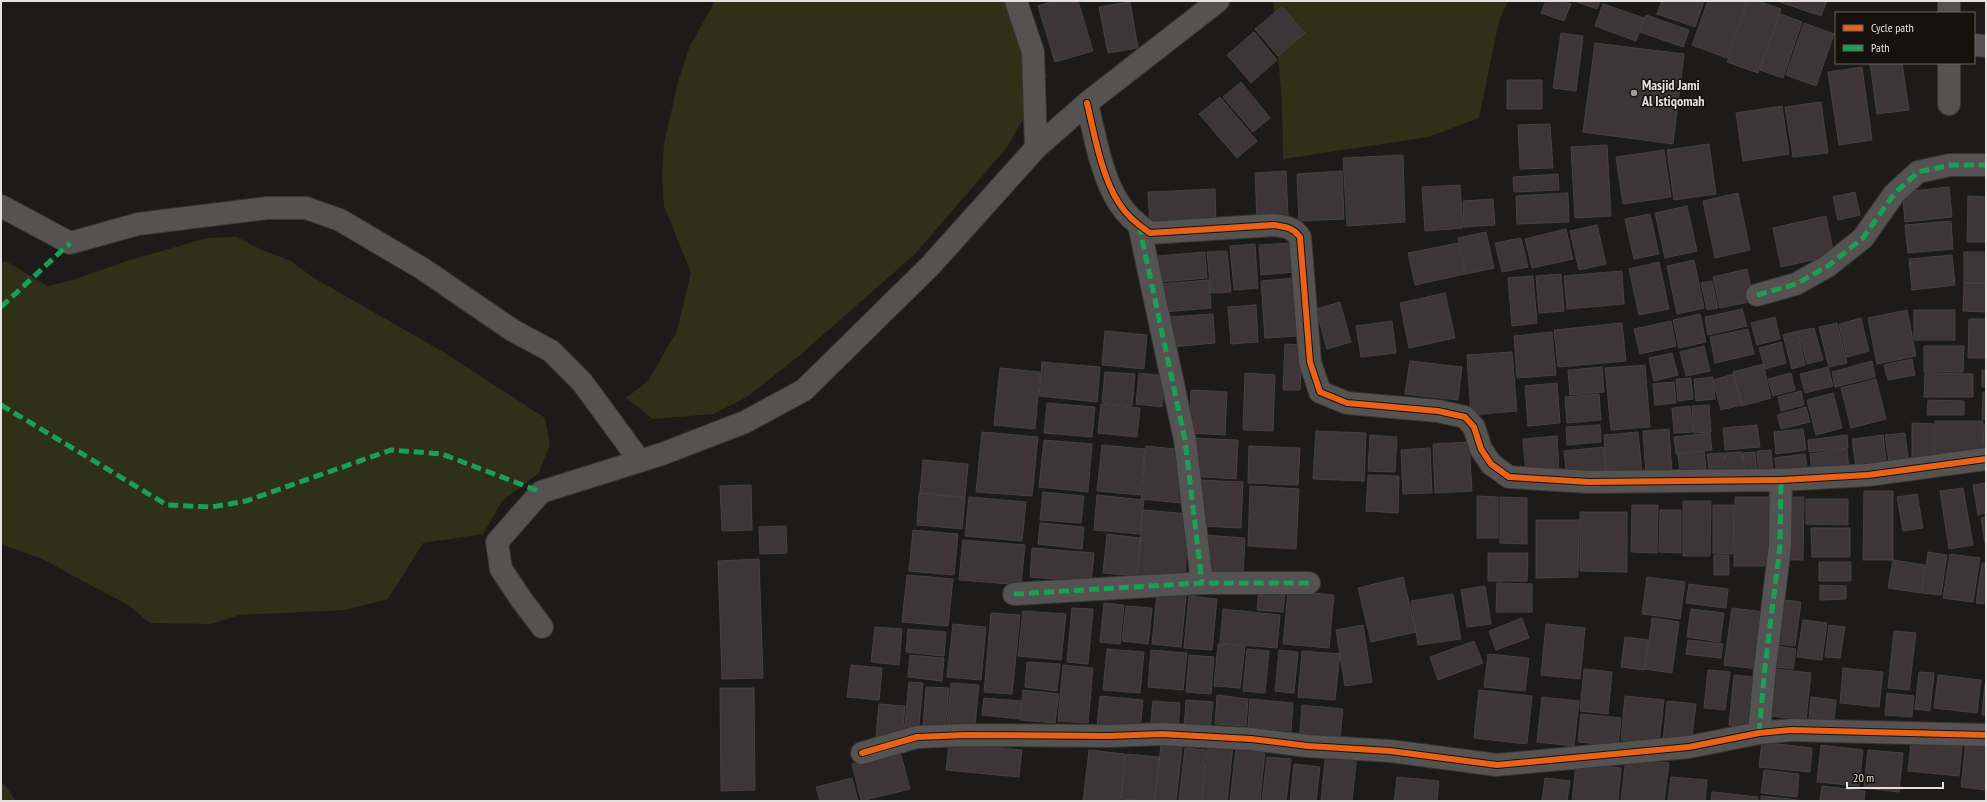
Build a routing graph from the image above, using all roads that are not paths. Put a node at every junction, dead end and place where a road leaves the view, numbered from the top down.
1 (1016, 1) edge
2 (1218, 1) edge
3 (1949, 1) edge
4 (1949, 12) edge
5 (1975, 45) edge
6 (1986, 46) edge
7 (1949, 64) edge
8 (1087, 103) junction
9 (1949, 104) dead end
10 (1036, 148) junction
11 (1986, 165) edge
12 (1, 206) edge
13 (1138, 225) junction
14 (1757, 295) dead end
15 (1986, 459) edge
16 (640, 461) junction
17 (1781, 480) junction
18 (1202, 583) junction
19 (1309, 583) dead end
20 (1014, 594) dead end
21 (542, 627) dead end
22 (1759, 732) junction
23 (1986, 735) edge
24 (862, 753) dead end

1 - 10 street
2 - 8 street
3 - 4 street
5 - 6 street
7 - 9 street
8 - 10 street
8 - 13 street
10 - 16 street
11 - 14 street
12 - 16 street
13 - 17 street
13 - 18 street
15 - 17 street
16 - 21 street
17 - 22 street
18 - 19 street
18 - 20 street
22 - 23 street
22 - 24 street

